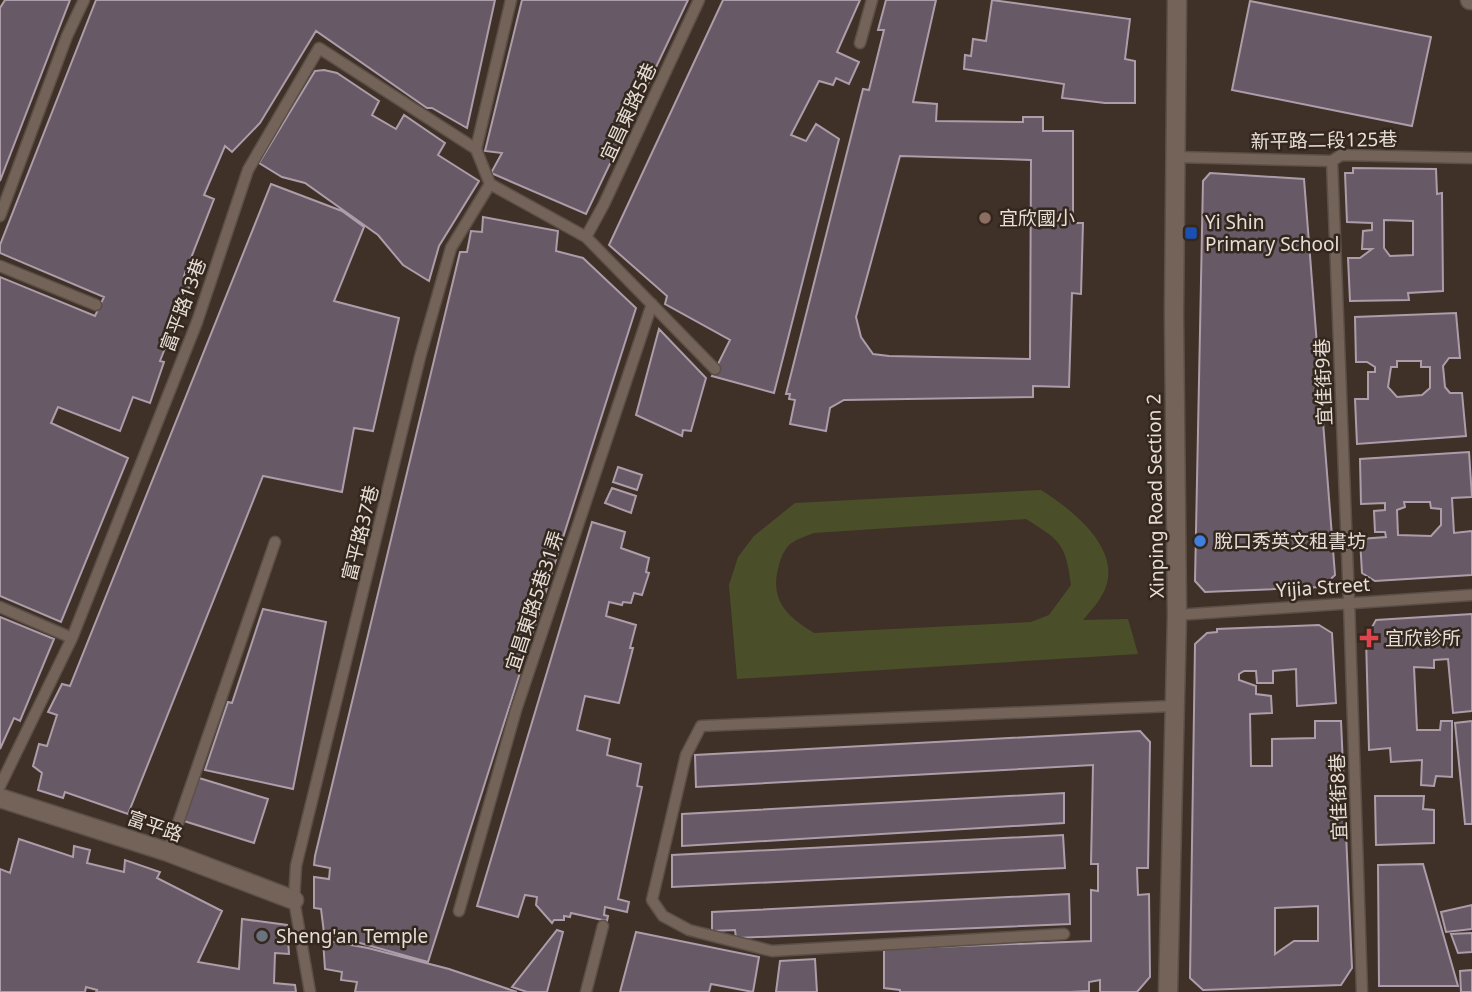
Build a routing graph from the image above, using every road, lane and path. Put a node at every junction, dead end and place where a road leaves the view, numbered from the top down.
1 (83, 0) edge
2 (511, 0) edge
3 (699, 0) edge
4 (872, 0) edge
5 (1177, 0) edge
6 (860, 43) dead end
7 (476, 149) junction
8 (1175, 157) junction
9 (1472, 158) edge
10 (1332, 161) junction
11 (490, 184) junction
12 (0, 216) edge
13 (586, 237) junction
14 (0, 266) edge
15 (652, 304) junction
16 (96, 305) dead end
17 (715, 369) dead end
18 (275, 542) dead end
19 (1472, 595) edge
20 (1349, 602) junction
21 (0, 607) edge
22 (1177, 615) junction
23 (72, 638) junction
24 (1173, 706) junction
25 (0, 786) edge
26 (0, 798) edge
27 (168, 852) junction
28 (294, 901) junction
29 (459, 911) dead end
30 (603, 926) dead end
31 (1064, 934) dead end
32 (310, 992) edge
33 (586, 992) edge
34 (1168, 992) edge
35 (1362, 992) edge

1 - 12 lane
2 - 7 lane
3 - 13 lane, 宜昌東路5巷
4 - 6 lane
5 - 8 street, Xinping Road Section 2
7 - 11 lane
7 - 23 lane, 富平路13巷
8 - 10 lane, 新平路二段125巷
8 - 22 street, Xinping Road Section 2
9 - 10 lane, 新平路二段125巷
10 - 20 lane, 宜佳街9巷
11 - 13 lane
11 - 28 lane, 富平路37巷
13 - 15 lane
14 - 16 lane
15 - 17 lane
15 - 29 lane, 宜昌東路5巷31弄
18 - 27 lane
19 - 20 lane, Yijia Street
20 - 22 lane, Yijia Street
20 - 35 lane, 宜佳街8巷
21 - 23 lane
22 - 24 street, Xinping Road Section 2
23 - 25 lane, 富平路13巷
24 - 31 lane
24 - 34 street, Xinping Road Section 2
26 - 27 street, 富平路
27 - 28 street, 富平路
28 - 32 lane, 富平路37巷
30 - 33 lane

